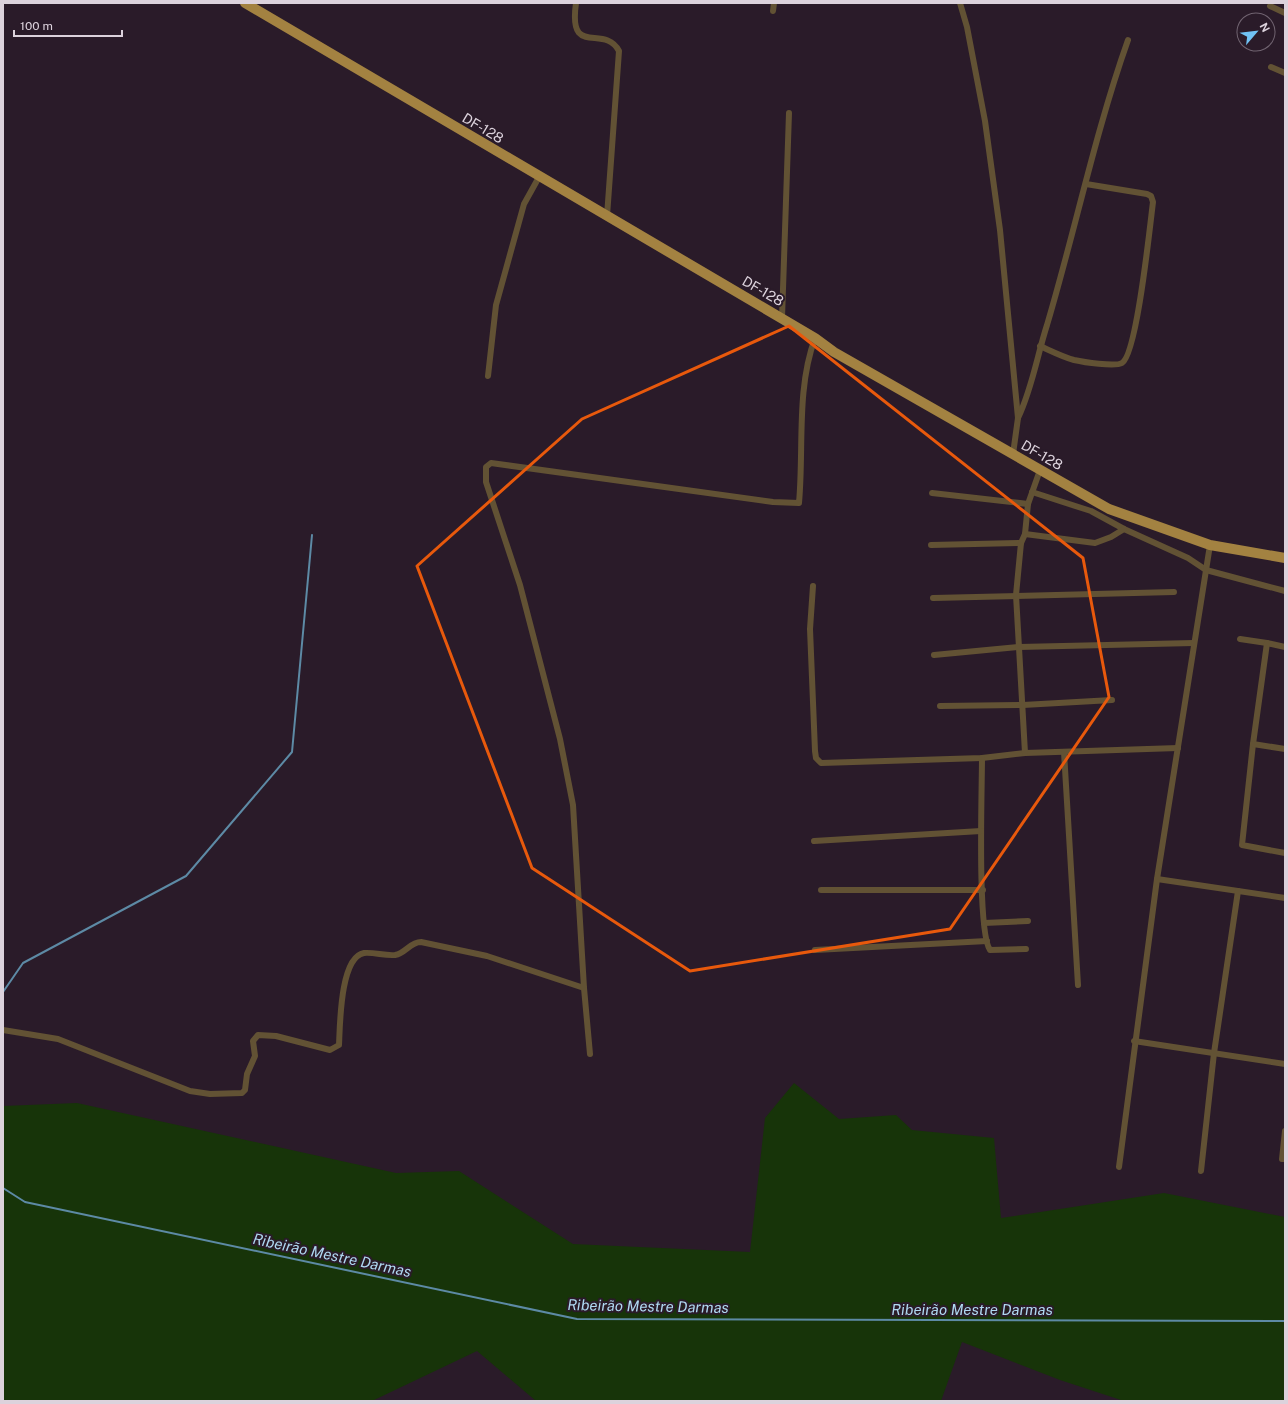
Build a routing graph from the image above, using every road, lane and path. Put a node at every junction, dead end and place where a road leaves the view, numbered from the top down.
1 (245, 3) edge
2 (576, 3) edge
3 (774, 3) edge
4 (960, 3) edge
5 (1270, 6) dead end
6 (773, 11) dead end
7 (1285, 13) edge
8 (1128, 40) dead end
9 (1271, 67) dead end
10 (1285, 73) edge
11 (788, 113) dead end
12 (539, 177) junction
13 (1086, 184) junction
14 (606, 216) junction
15 (782, 318) junction
16 (815, 338) junction
17 (1040, 346) junction
18 (488, 376) dead end
19 (1018, 418) junction
20 (1013, 454) junction
21 (1040, 470) junction
22 (1032, 492) junction
23 (932, 493) dead end
24 (1028, 504) junction
25 (1124, 529) junction
26 (1025, 534) junction
27 (1021, 542) junction
28 (931, 545) dead end
29 (1210, 546) junction
30 (1285, 558) edge
31 (1206, 570) junction
32 (813, 586) dead end
33 (1285, 591) edge
34 (1174, 592) dead end
35 (1016, 595) junction
36 (932, 598) dead end
37 (1240, 639) dead end
38 (1194, 643) junction
39 (1267, 643) junction
40 (1285, 647) edge
41 (1019, 648) junction
42 (934, 655) dead end
43 (1112, 700) dead end
44 (1023, 705) junction
45 (940, 706) dead end
46 (1252, 744) junction
47 (1178, 748) junction
48 (1285, 749) edge
49 (1064, 752) junction
50 (1026, 753) junction
51 (982, 758) junction
52 (980, 831) junction
53 (814, 842) dead end
54 (1285, 853) edge
55 (1157, 879) junction
56 (821, 890) dead end
57 (983, 890) junction
58 (1238, 891) junction
59 (1285, 898) edge
60 (1028, 921) dead end
61 (984, 923) junction
62 (987, 941) junction
63 (1026, 949) dead end
64 (815, 950) dead end
65 (1078, 985) dead end
66 (584, 988) junction
67 (3, 1030) edge
68 (1134, 1041) junction
69 (1214, 1053) junction
70 (590, 1054) dead end
71 (1285, 1064) edge
72 (1285, 1131) edge
73 (1285, 1159) edge
74 (1118, 1167) dead end
75 (1201, 1171) dead end

1 - 12 main road, DF-128 / DF-128
2 - 14 street
3 - 6 street
4 - 19 street
5 - 7 street
8 - 13 street
9 - 10 street
11 - 15 street
12 - 14 main road, DF-128 / DF-128
12 - 18 street
13 - 17 street
13 - 17 street
14 - 15 main road, DF-128 / DF-128
15 - 16 main road, DF-128 / DF-128
16 - 20 main road, DF-128 / DF-128
16 - 66 street
17 - 19 street
19 - 20 street
20 - 21 main road, DF-128 / DF-128
21 - 22 street
21 - 29 main road, DF-128 / DF-128
22 - 24 street
22 - 25 street
23 - 24 street
24 - 26 street
25 - 26 street
25 - 31 street
26 - 27 street
27 - 28 street
27 - 35 street
29 - 30 main road, DF-128 / DF-128
29 - 31 street
31 - 33 street
31 - 38 street
32 - 51 street
34 - 35 street
35 - 36 street
35 - 41 street
37 - 39 street
38 - 41 street
38 - 47 street
39 - 40 street
39 - 46 street
41 - 42 street
41 - 44 street
43 - 44 street
44 - 45 street
44 - 50 street
46 - 48 street
46 - 54 street
47 - 49 street
47 - 55 street
49 - 50 street
49 - 65 street
50 - 51 street
51 - 52 street
52 - 53 street
52 - 57 street
55 - 58 street
55 - 68 street
56 - 57 street
57 - 61 street
58 - 59 street
58 - 69 street
60 - 61 street
61 - 62 street
62 - 63 street
62 - 64 street
66 - 67 street
66 - 70 street
68 - 69 street
68 - 74 street
69 - 71 street
69 - 75 street
72 - 73 street

